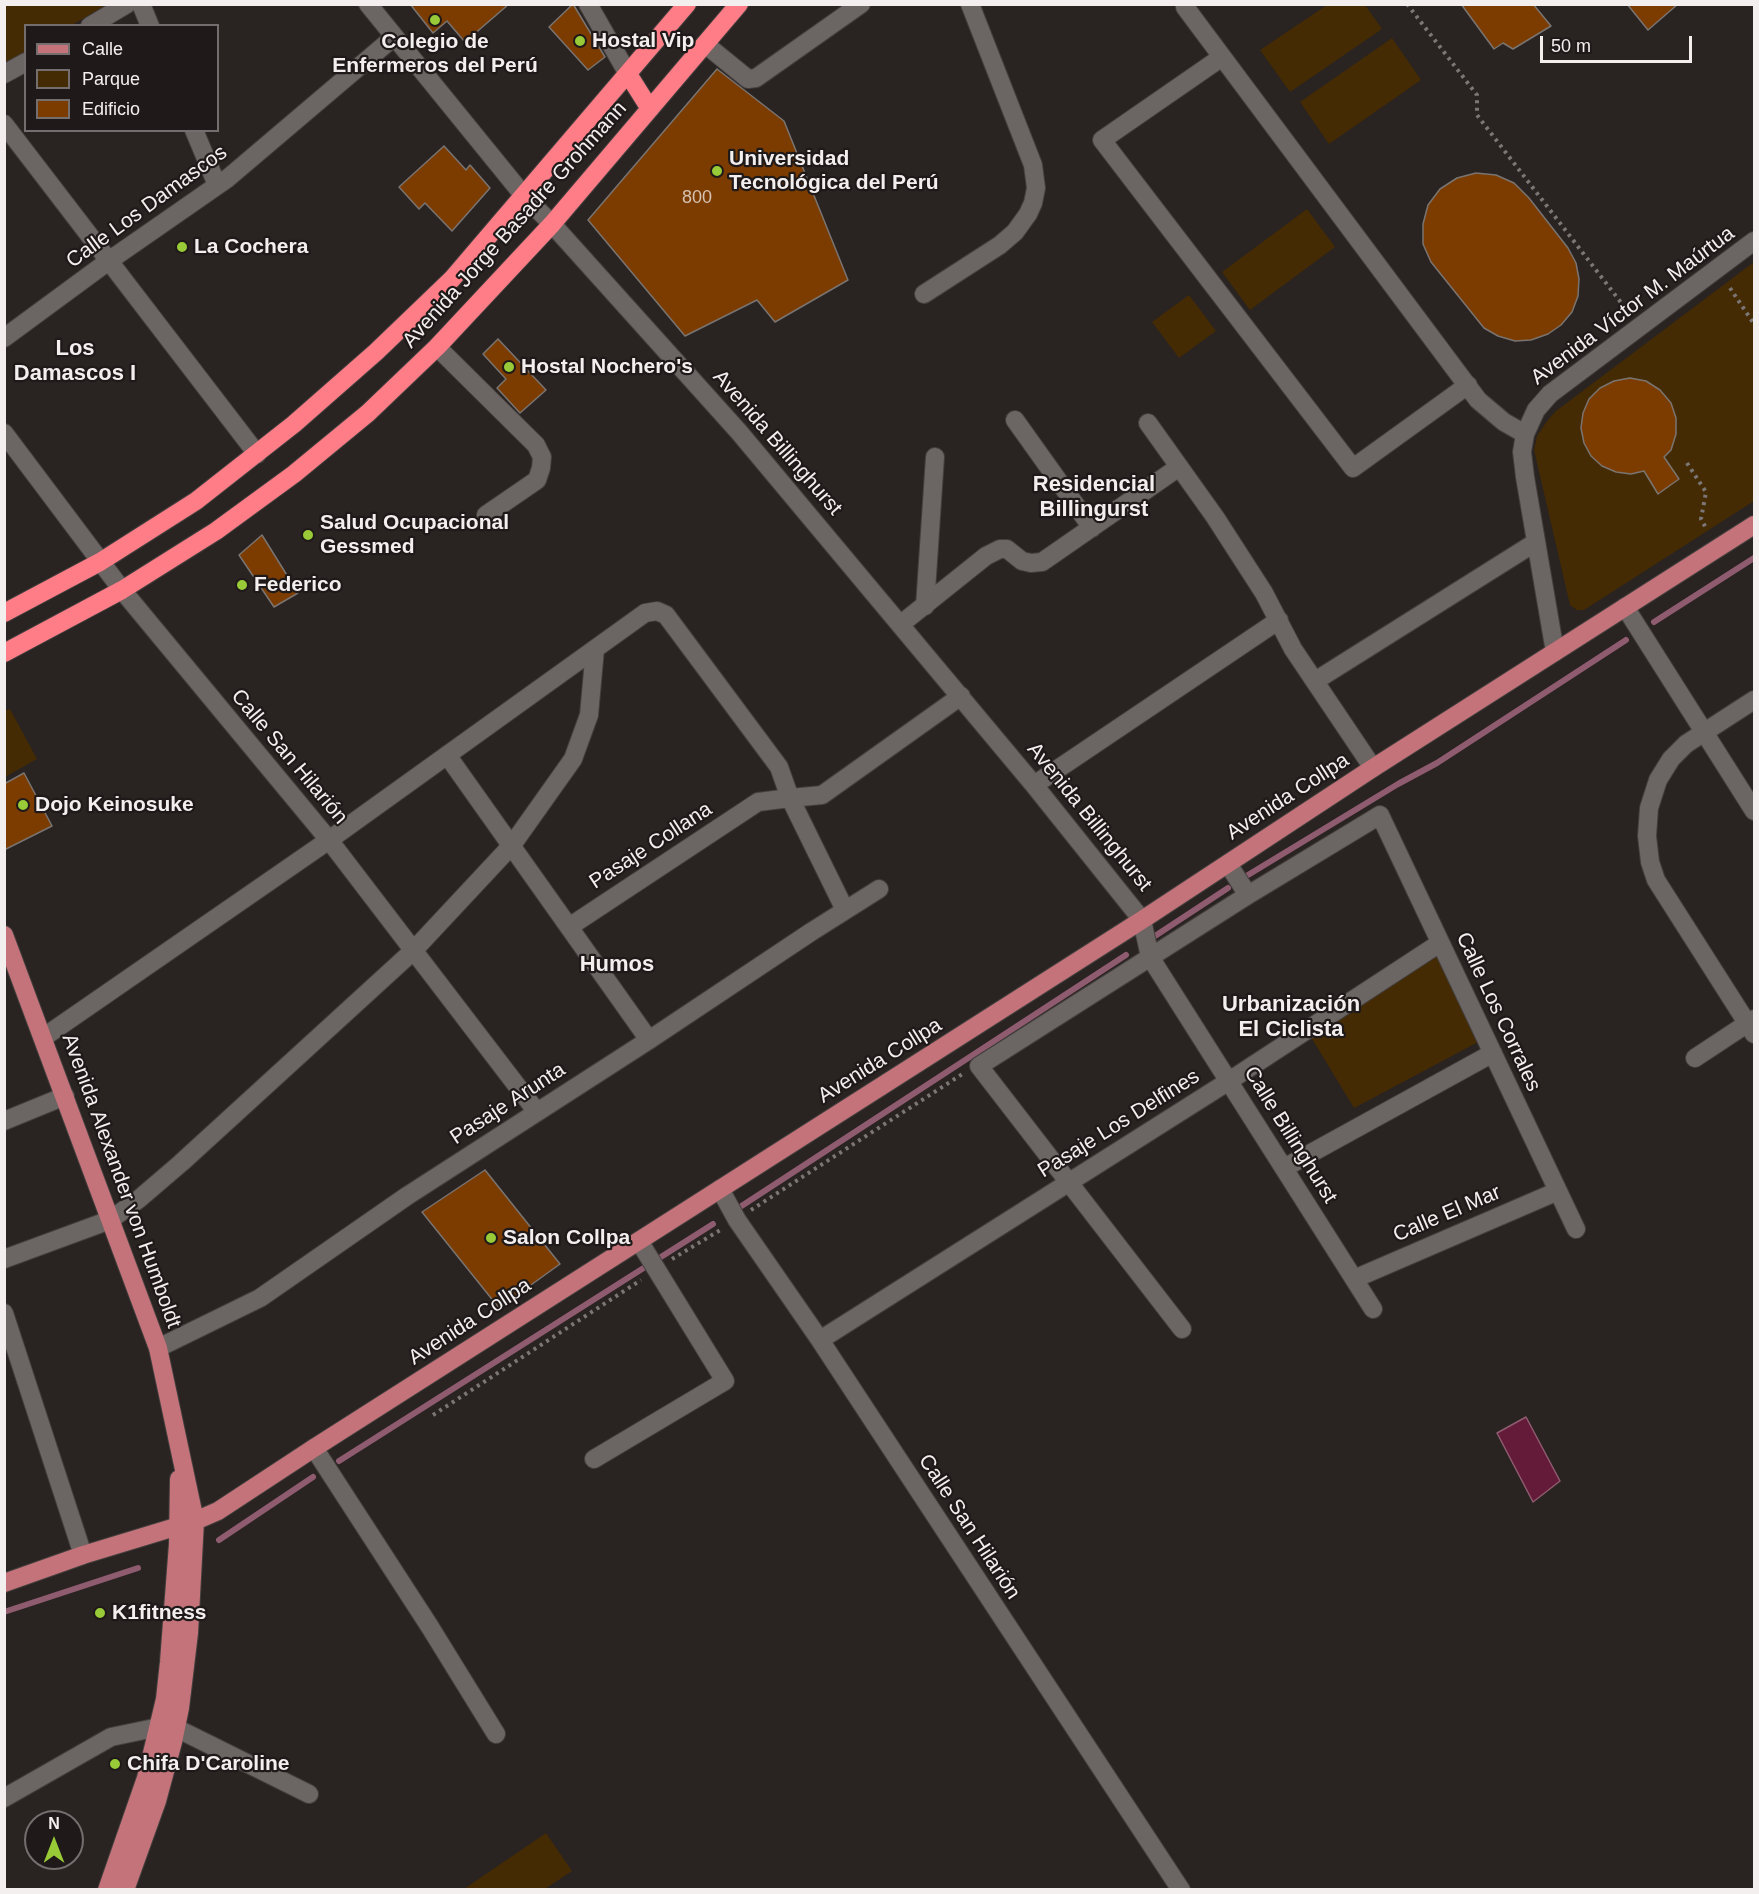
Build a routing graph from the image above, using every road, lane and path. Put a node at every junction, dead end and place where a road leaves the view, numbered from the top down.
1 (127, 4) edge
2 (141, 4) edge
3 (368, 4) edge
4 (588, 4) edge
5 (687, 4) edge
6 (739, 4) edge
7 (861, 4) edge
8 (970, 4) edge
9 (1407, 4) edge
10 (1185, 6) dead end
11 (93, 24) edge
12 (149, 24) edge
13 (394, 37) junction
14 (705, 44) junction
15 (1222, 57) junction
16 (24, 63) edge
17 (4, 74) edge
18 (628, 74) junction
19 (650, 109) junction
20 (195, 132) edge
21 (7, 136) edge
22 (217, 185) junction
23 (524, 196) junction
24 (552, 224) junction
25 (1755, 241) edge
26 (110, 260) junction
27 (1730, 288) dead end
28 (924, 294) dead end
29 (1755, 324) edge
30 (1640, 326) junction
31 (4, 338) edge
32 (437, 347) junction
33 (1468, 386) junction
34 (1015, 420) dead end
35 (1148, 423) dead end
36 (4, 433) edge
37 (1525, 434) junction
38 (257, 454) junction
39 (935, 457) dead end
40 (1687, 463) dead end
41 (1179, 467) junction
42 (486, 515) dead end
43 (1755, 525) edge
44 (1092, 528) junction
45 (1706, 528) dead end
46 (1536, 542) junction
47 (100, 562) junction
48 (122, 590) junction
49 (925, 606) junction
50 (1625, 607) junction
51 (4, 613) edge
52 (1279, 620) junction
53 (901, 624) junction
54 (595, 649) junction
55 (1555, 652) junction
56 (4, 653) edge
57 (1315, 681) junction
58 (962, 696) junction
59 (1755, 700) edge
60 (1704, 733) junction
61 (447, 755) junction
62 (1373, 768) junction
63 (1034, 785) junction
64 (790, 798) junction
65 (1755, 811) edge
66 (329, 840) junction
67 (512, 845) junction
68 (1228, 864) junction
69 (879, 889) dead end
70 (1248, 895) junction
71 (846, 910) junction
72 (1142, 920) junction
73 (569, 927) junction
74 (5, 937) edge
75 (1440, 943) junction
76 (413, 951) junction
77 (1150, 957) junction
78 (1752, 1025) edge
79 (44, 1037) junction
80 (649, 1040) junction
81 (1493, 1053) junction
82 (1695, 1058) dead end
83 (979, 1066) junction
84 (1229, 1081) junction
85 (65, 1096) junction
86 (537, 1112) junction
87 (4, 1121) edge
88 (1284, 1168) junction
89 (1069, 1183) junction
90 (720, 1189) junction
91 (1558, 1191) junction
92 (110, 1220) junction
93 (737, 1220) junction
94 (1576, 1229) dead end
95 (639, 1241) junction
96 (4, 1259) edge
97 (657, 1269) junction
98 (1354, 1279) junction
99 (1373, 1309) dead end
100 (4, 1312) edge
101 (1182, 1329) dead end
102 (820, 1340) junction
103 (158, 1348) junction
104 (432, 1415) dead end
105 (314, 1448) junction
106 (594, 1459) dead end
107 (187, 1523) junction
108 (83, 1555) junction
109 (4, 1583) edge
110 (168, 1727) junction
111 (496, 1734) dead end
112 (309, 1794) dead end
113 (4, 1798) edge
114 (107, 1890) edge
115 (125, 1890) edge
116 (1181, 1890) edge

1 - 11 street
2 - 12 street
3 - 13 street, Avenida Billinghurst
4 - 18 street
5 - 18 highway, Avenida Jorge Basadre Grohmann
6 - 14 highway, Avenida Jorge Basadre Grohmann
7 - 14 street
8 - 28 street
9 - 30 path
10 - 15 street
13 - 22 street, Calle Los Damascos
13 - 23 street, Avenida Billinghurst
14 - 19 highway, Avenida Jorge Basadre Grohmann
15 - 33 street
15 - 33 street
16 - 17 street
18 - 19 highway
18 - 23 highway, Avenida Jorge Basadre Grohmann
19 - 24 highway, Avenida Jorge Basadre Grohmann
20 - 22 street
21 - 26 street
22 - 26 street, Calle Los Damascos
23 - 24 street, Avenida Billinghurst
23 - 38 highway, Avenida Jorge Basadre Grohmann
24 - 32 highway, Avenida Jorge Basadre Grohmann
24 - 53 street, Avenida Billinghurst
25 - 30 street, Avenida Víctor M. Maúrtua
26 - 31 street, Calle Los Damascos
26 - 38 street
27 - 29 path
30 - 37 street, Avenida Víctor M. Maúrtua
32 - 42 street
32 - 48 highway, Avenida Jorge Basadre Grohmann
33 - 37 street
34 - 44 street
35 - 41 street
36 - 47 street, Calle San Hilarión
37 - 46 street, Avenida Víctor M. Maúrtua
38 - 47 highway, Avenida Jorge Basadre Grohmann
39 - 49 street
40 - 45 path
41 - 44 street
41 - 52 street
43 - 50 main road, Avenida Collpa
44 - 49 street
46 - 55 street, Avenida Víctor M. Maúrtua
46 - 57 street
47 - 48 street, Calle San Hilarión
47 - 51 highway, Avenida Jorge Basadre Grohmann
48 - 56 highway, Avenida Jorge Basadre Grohmann
48 - 66 street, Calle San Hilarión
49 - 53 street
50 - 55 main road, Avenida Collpa
50 - 60 street
52 - 57 street
52 - 63 street
53 - 58 street, Avenida Billinghurst
54 - 61 street
54 - 64 street
54 - 67 street
55 - 62 main road, Avenida Collpa
57 - 62 street
58 - 63 street, Avenida Billinghurst
58 - 64 street
59 - 60 street
60 - 65 street
60 - 78 street
61 - 66 street
61 - 67 street
62 - 68 main road, Avenida Collpa
63 - 72 street, Avenida Billinghurst
64 - 71 street
64 - 73 street, Pasaje Collana
66 - 76 street, Calle San Hilarión
66 - 79 street
67 - 73 street
67 - 76 street
68 - 70 street
68 - 72 main road, Avenida Collpa
69 - 71 street, Pasaje Arunta
70 - 75 street, Calle Los Corrales
70 - 77 street
71 - 80 street, Pasaje Arunta
72 - 77 street, Calle Billinghurst
72 - 90 main road, Avenida Collpa
73 - 80 street
74 - 79 main road, Avenida Alexander von Humboldt
75 - 81 street, Calle Los Corrales
75 - 84 street, Pasaje Los Delfines
76 - 86 street, Calle San Hilarión
76 - 92 street
77 - 83 street
77 - 84 street, Calle Billinghurst
78 - 82 street
79 - 85 main road, Avenida Alexander von Humboldt
80 - 86 street, Pasaje Arunta
81 - 88 street
81 - 91 street, Calle Los Corrales
83 - 89 street
83 - 93 path
84 - 88 street, Calle Billinghurst
84 - 89 street, Pasaje Los Delfines
85 - 87 street
85 - 92 main road, Avenida Alexander von Humboldt
86 - 103 street, Pasaje Arunta
88 - 98 street, Calle Billinghurst
89 - 101 street
89 - 102 street, Pasaje Los Delfines
90 - 93 street, Calle San Hilarión
90 - 95 main road, Avenida Collpa
91 - 94 street, Calle Los Corrales
91 - 98 street, Calle El Mar
92 - 96 street
92 - 103 main road, Avenida Alexander von Humboldt
93 - 97 path
93 - 102 street, Calle San Hilarión
95 - 97 street
95 - 105 main road, Avenida Collpa
97 - 104 path
97 - 106 street
98 - 99 street, Calle Billinghurst
100 - 108 street
102 - 116 street, Calle San Hilarión
103 - 107 main road, Avenida Alexander von Humboldt
105 - 107 main road, Avenida Collpa
105 - 111 street
107 - 108 main road, Avenida Collpa
107 - 110 main road, Avenida Alexander von Humboldt
108 - 109 main road, Avenida Collpa
110 - 112 street
110 - 113 street
110 - 114 main road, Avenida Alexander von Humboldt
110 - 115 main road, Avenida Alexander von Humboldt

